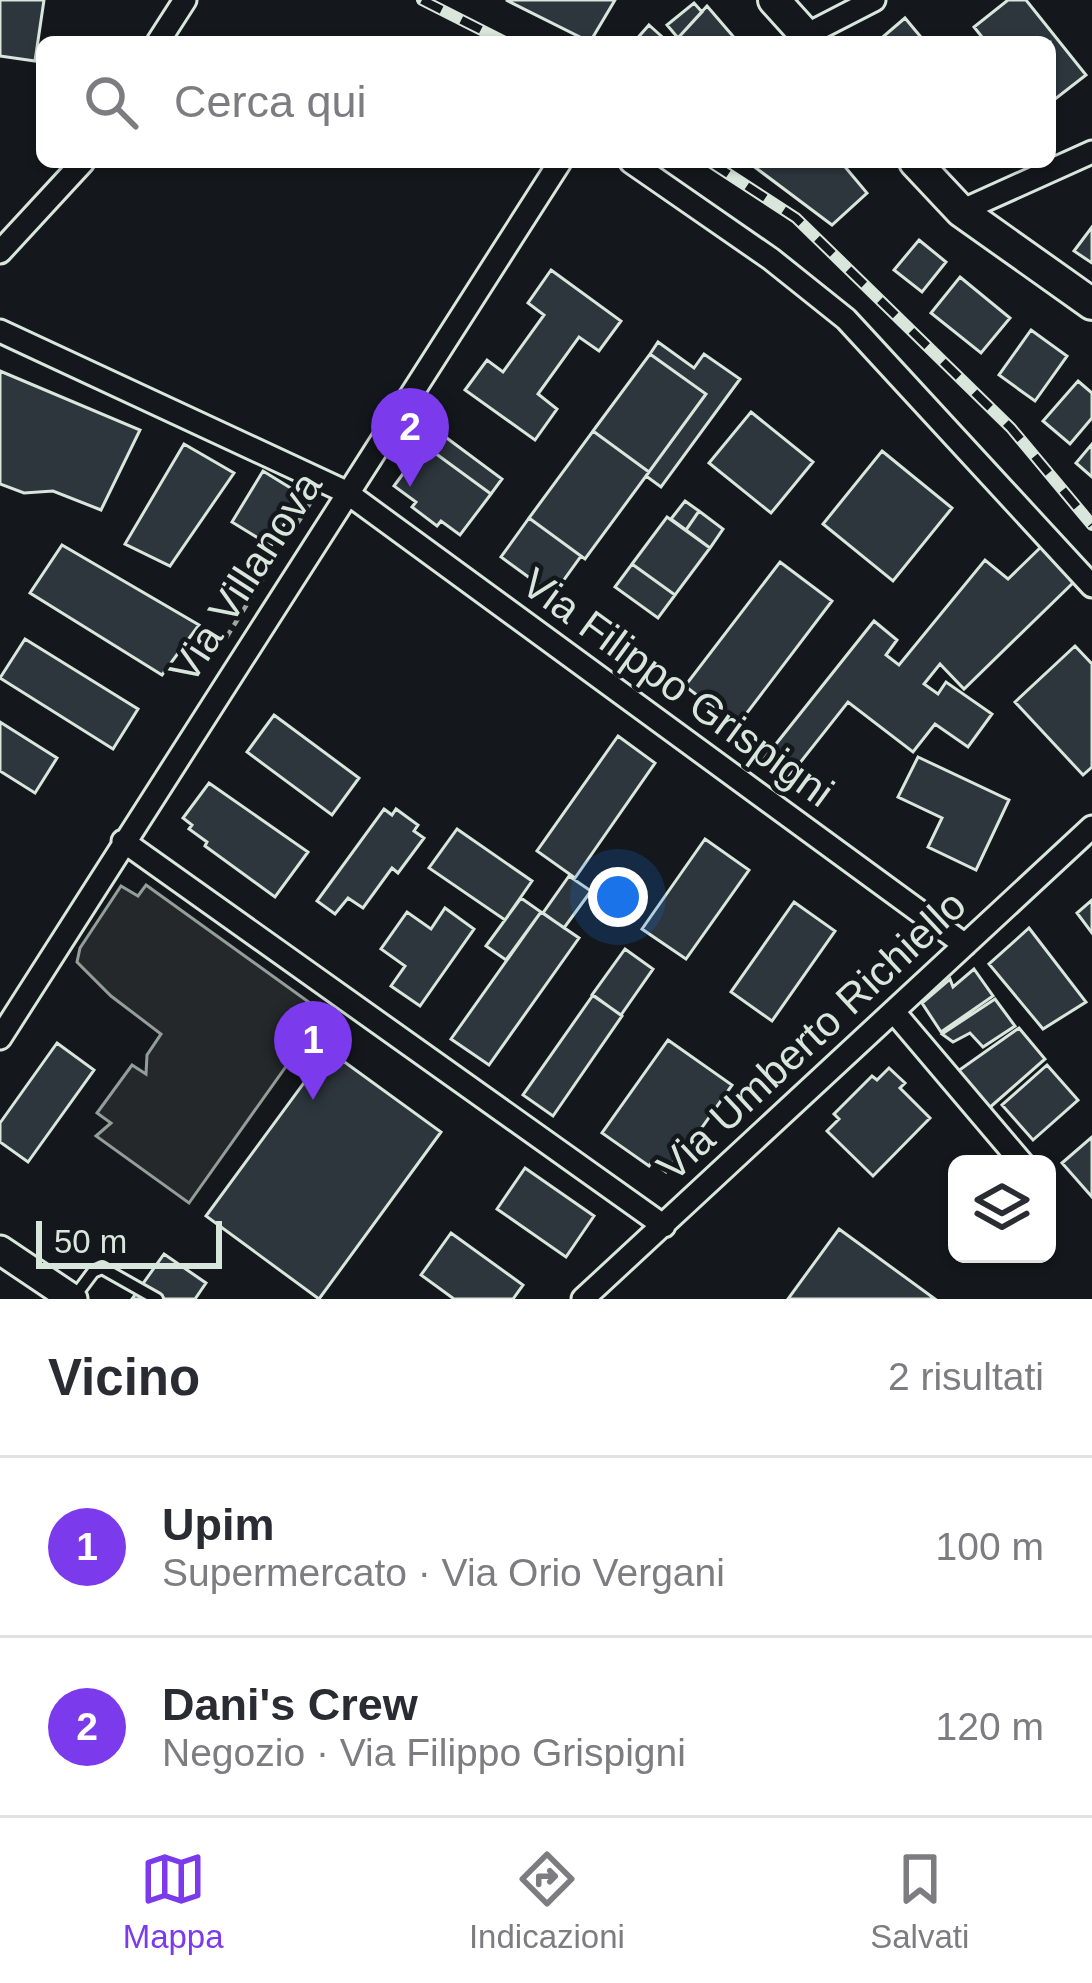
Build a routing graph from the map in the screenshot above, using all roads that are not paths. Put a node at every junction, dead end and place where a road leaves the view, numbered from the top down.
1 (185, 0) edge
2 (774, 0) edge
3 (874, 0) edge
4 (162, 36) edge
5 (807, 36) edge
6 (812, 36) edge
7 (1092, 152) edge
8 (77, 168) edge
9 (556, 168) edge
10 (640, 168) edge
11 (921, 168) edge
12 (961, 211) junction
13 (0, 252) edge
14 (1092, 304) edge
15 (0, 332) edge
16 (346, 492) junction
17 (1092, 586) edge
18 (1092, 827) edge
19 (123, 841) junction
20 (965, 945) junction
21 (894, 1012) junction
22 (0, 1038) edge
23 (1015, 1155) edge
24 (664, 1226) junction
25 (0, 1250) edge
26 (73, 1299) edge
27 (157, 1299) edge
28 (583, 1299) edge

1 - 4 street
2 - 5 main road
3 - 6 street
7 - 12 street
8 - 13 street
9 - 16 street, Via Villanova
10 - 17 street
11 - 12 main road
12 - 14 main road
15 - 16 street, Via Filippo Grispigni
16 - 19 street, Via Villanova
16 - 20 street, Via Filippo Grispigni
18 - 20 street, Via Umberto Richiello
19 - 22 street, Via Villanova
19 - 24 street
20 - 21 street, Via Umberto Richiello
21 - 23 street
21 - 24 street, Via Umberto Richiello
24 - 28 street, Via Umberto Richiello
25 - 26 street
26 - 27 lane

